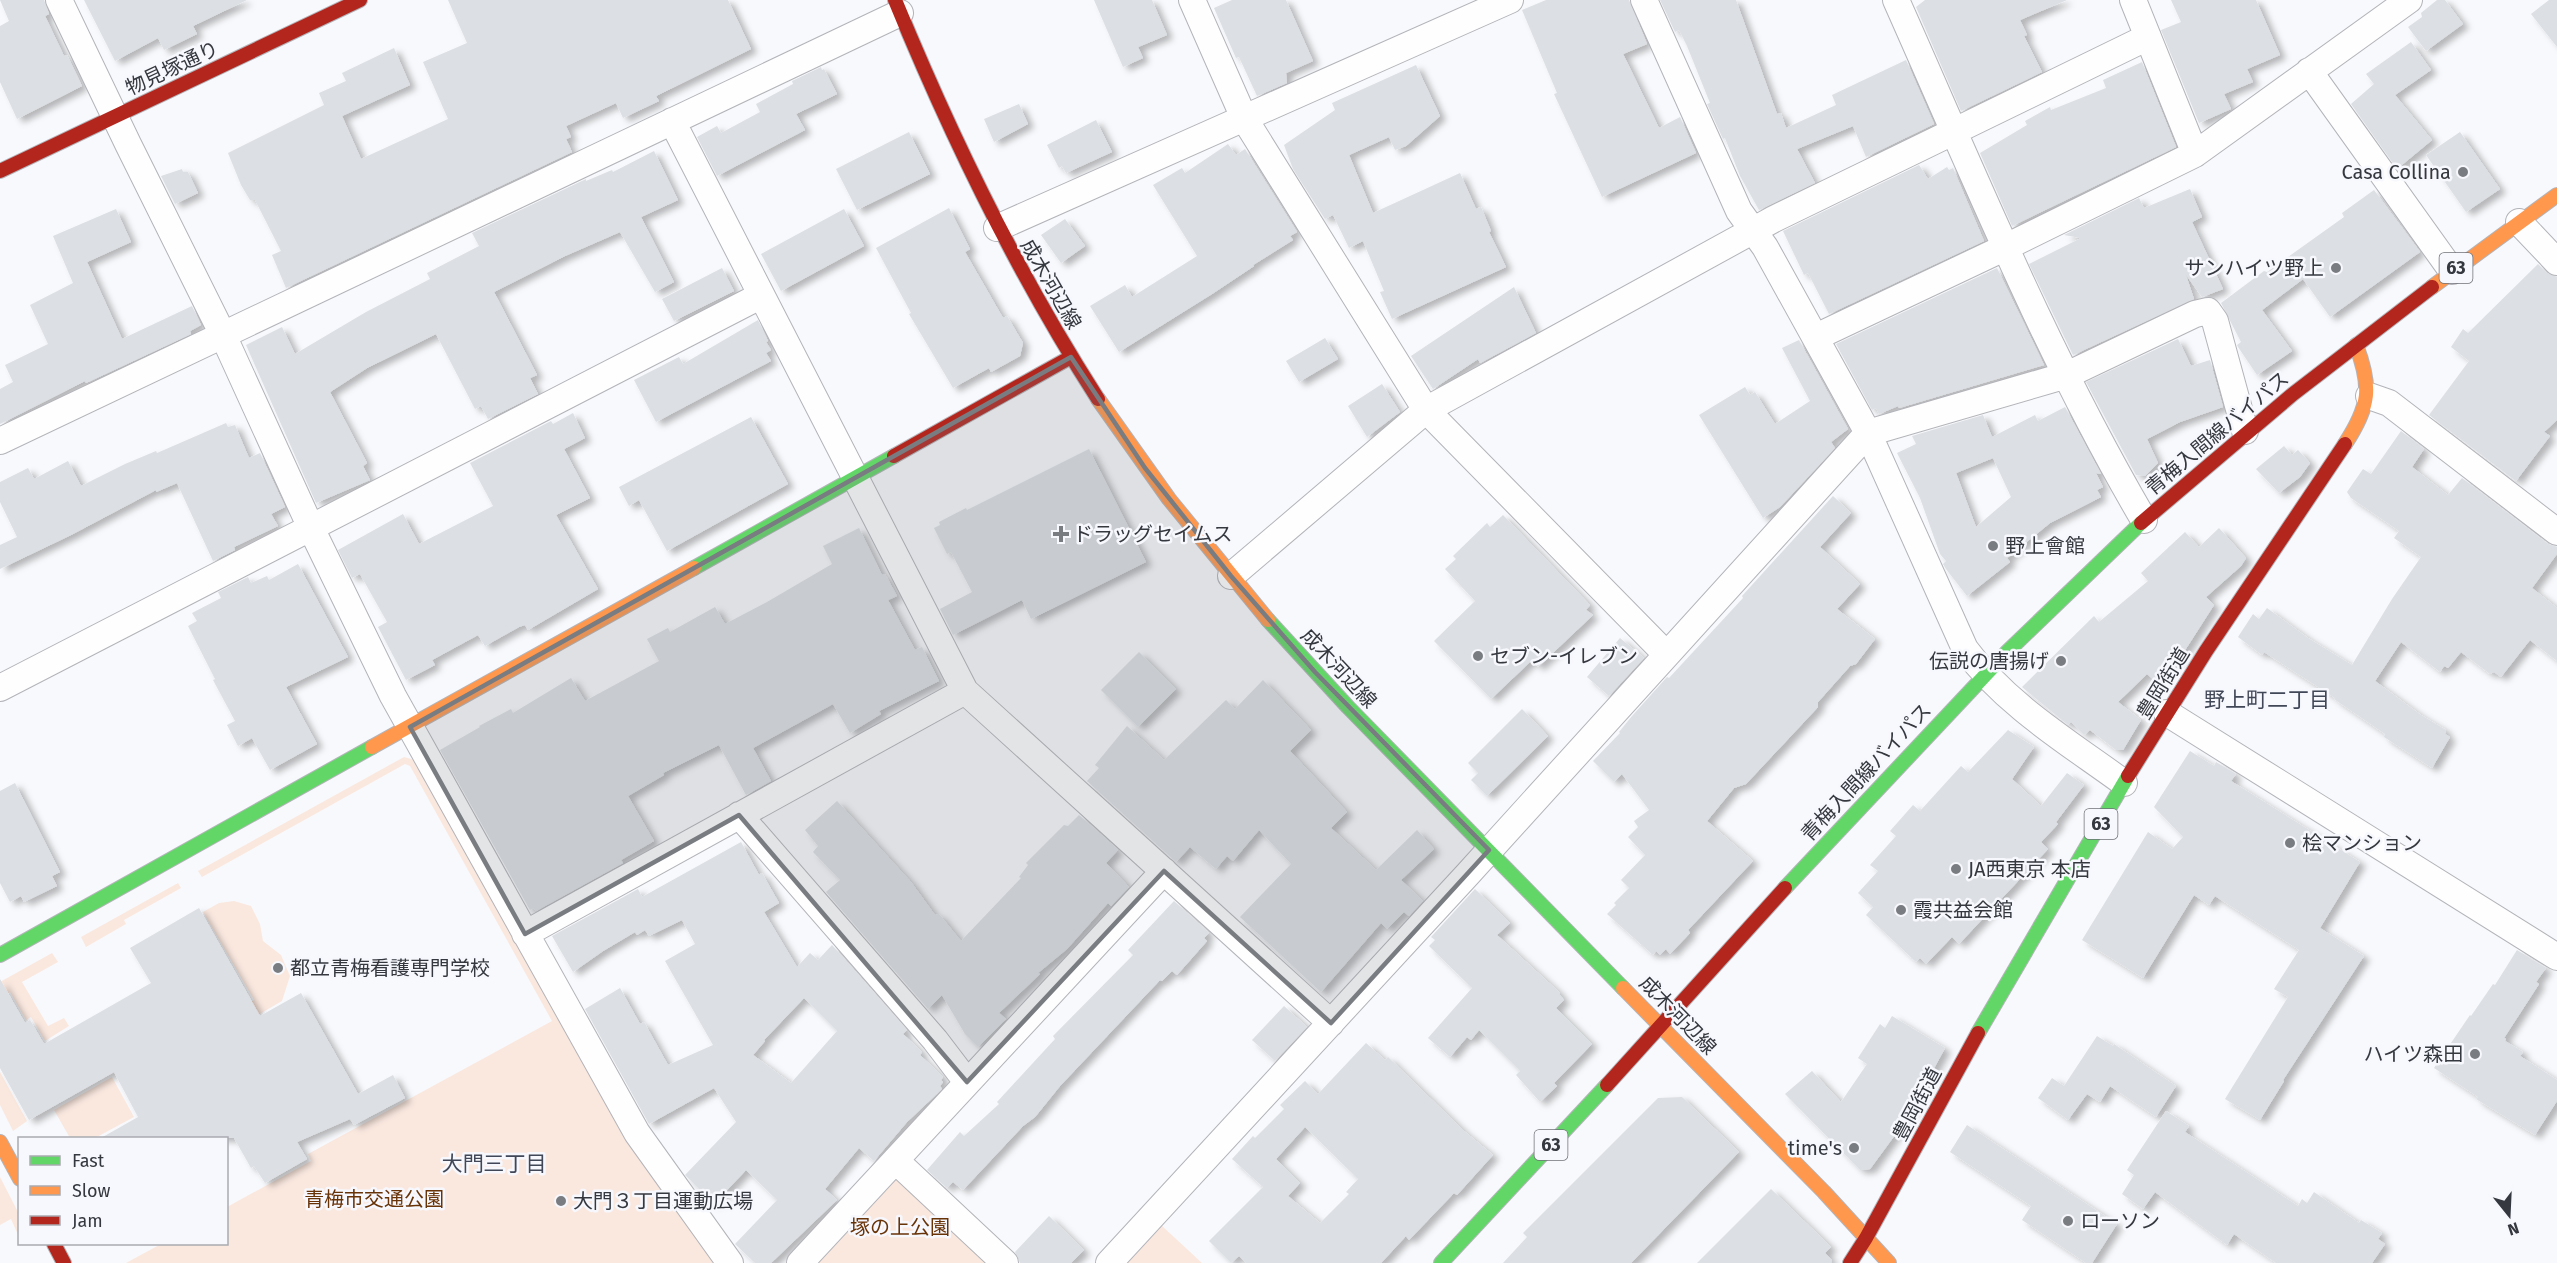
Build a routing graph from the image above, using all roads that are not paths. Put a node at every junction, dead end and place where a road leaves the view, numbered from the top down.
1 (60, 0) edge
2 (360, 0) edge
3 (1192, 0) edge
4 (1510, 0) edge
5 (1644, 0) edge
6 (1896, 0) edge
7 (2133, 0) edge
8 (2409, 0) edge
9 (898, 6) edge
10 (2148, 37) junction
11 (2309, 71) junction
12 (115, 116) junction
13 (1244, 118) junction
14 (672, 121) junction
15 (1954, 132) junction
16 (2195, 154) junction
17 (0, 171) edge
18 (2557, 195) edge
19 (2519, 222) junction
20 (997, 228) junction
21 (1752, 231) junction
22 (2006, 247) junction
23 (2557, 262) edge
24 (2452, 271) junction
25 (760, 296) junction
26 (223, 335) junction
27 (1816, 337) junction
28 (2356, 345) junction
29 (1071, 357) junction
30 (2067, 375) junction
31 (2369, 396) junction
32 (1426, 410) junction
33 (2245, 431) junction
34 (1868, 433) junction
35 (0, 441) edge
36 (855, 478) junction
37 (2144, 520) junction
38 (311, 528) junction
39 (2557, 532) edge
40 (1231, 576) junction
41 (1666, 654) junction
42 (1983, 674) junction
43 (0, 687) edge
44 (965, 691) junction
45 (2167, 713) junction
46 (410, 727) junction
47 (2124, 783) junction
48 (739, 815) junction
49 (1489, 850) junction
50 (1164, 870) junction
51 (525, 934) junction
52 (0, 955) edge
53 (2557, 957) edge
54 (1331, 1023) junction
55 (1660, 1025) junction
56 (967, 1082) junction
57 (0, 1142) edge
58 (896, 1161) junction
59 (18, 1175) edge
60 (1866, 1238) junction
61 (55, 1245) edge
62 (64, 1263) edge
63 (730, 1263) edge
64 (800, 1263) edge
65 (1005, 1263) edge
66 (1109, 1263) edge
67 (1441, 1263) edge
68 (1850, 1263) edge
69 (1889, 1263) edge

1 - 12 street
2 - 12 main road, 物見塚通り
3 - 13 street
4 - 13 street
5 - 21 street
6 - 15 street
7 - 10 street
8 - 11 street
9 - 14 street
9 - 20 main road, 成木河辺線
10 - 15 street
10 - 16 street
11 - 16 street
11 - 24 street
12 - 17 main road, 物見塚通り
12 - 26 street
13 - 20 street
13 - 32 street
14 - 25 street
14 - 26 street
15 - 21 street
15 - 22 street
16 - 22 street
18 - 19 main road, 63
19 - 23 street
19 - 24 main road, 63
20 - 29 main road, 成木河辺線
21 - 27 street
21 - 32 street
22 - 27 street
22 - 30 street
24 - 28 main road, 63
25 - 36 street
25 - 38 street
26 - 35 street
26 - 38 street
27 - 34 street
28 - 31 main road, 豊岡街道 / 63
28 - 33 main road, 青梅入間線バイパス / 63
29 - 36 main road
29 - 40 main road, 成木河辺線
30 - 33 street
30 - 34 street
30 - 37 street
31 - 39 street
31 - 45 main road, 豊岡街道 / 63
32 - 40 street
32 - 41 street
33 - 37 main road, 青梅入間線バイパス / 63
34 - 41 street
34 - 42 street
36 - 44 street
36 - 46 main road
37 - 42 main road, 青梅入間線バイパス / 63
38 - 43 street
38 - 46 street
40 - 49 main road, 成木河辺線
41 - 49 street
42 - 47 street
42 - 55 main road, 青梅入間線バイパス / 63
44 - 48 street
44 - 50 street
45 - 47 main road, 豊岡街道 / 63
45 - 53 street
46 - 51 street
46 - 52 main road
47 - 60 main road, 豊岡街道 / 63
48 - 51 street
48 - 56 street
49 - 54 street
49 - 55 main road, 成木河辺線
50 - 54 street
50 - 56 street
51 - 63 street
54 - 66 street
55 - 60 main road, 成木河辺線
55 - 67 main road, 青梅入間線バイパス / 63
56 - 58 street
57 - 59 main road
58 - 64 street
58 - 65 street
60 - 68 main road, 豊岡街道 / 63
60 - 69 main road, 成木河辺線
61 - 62 main road

